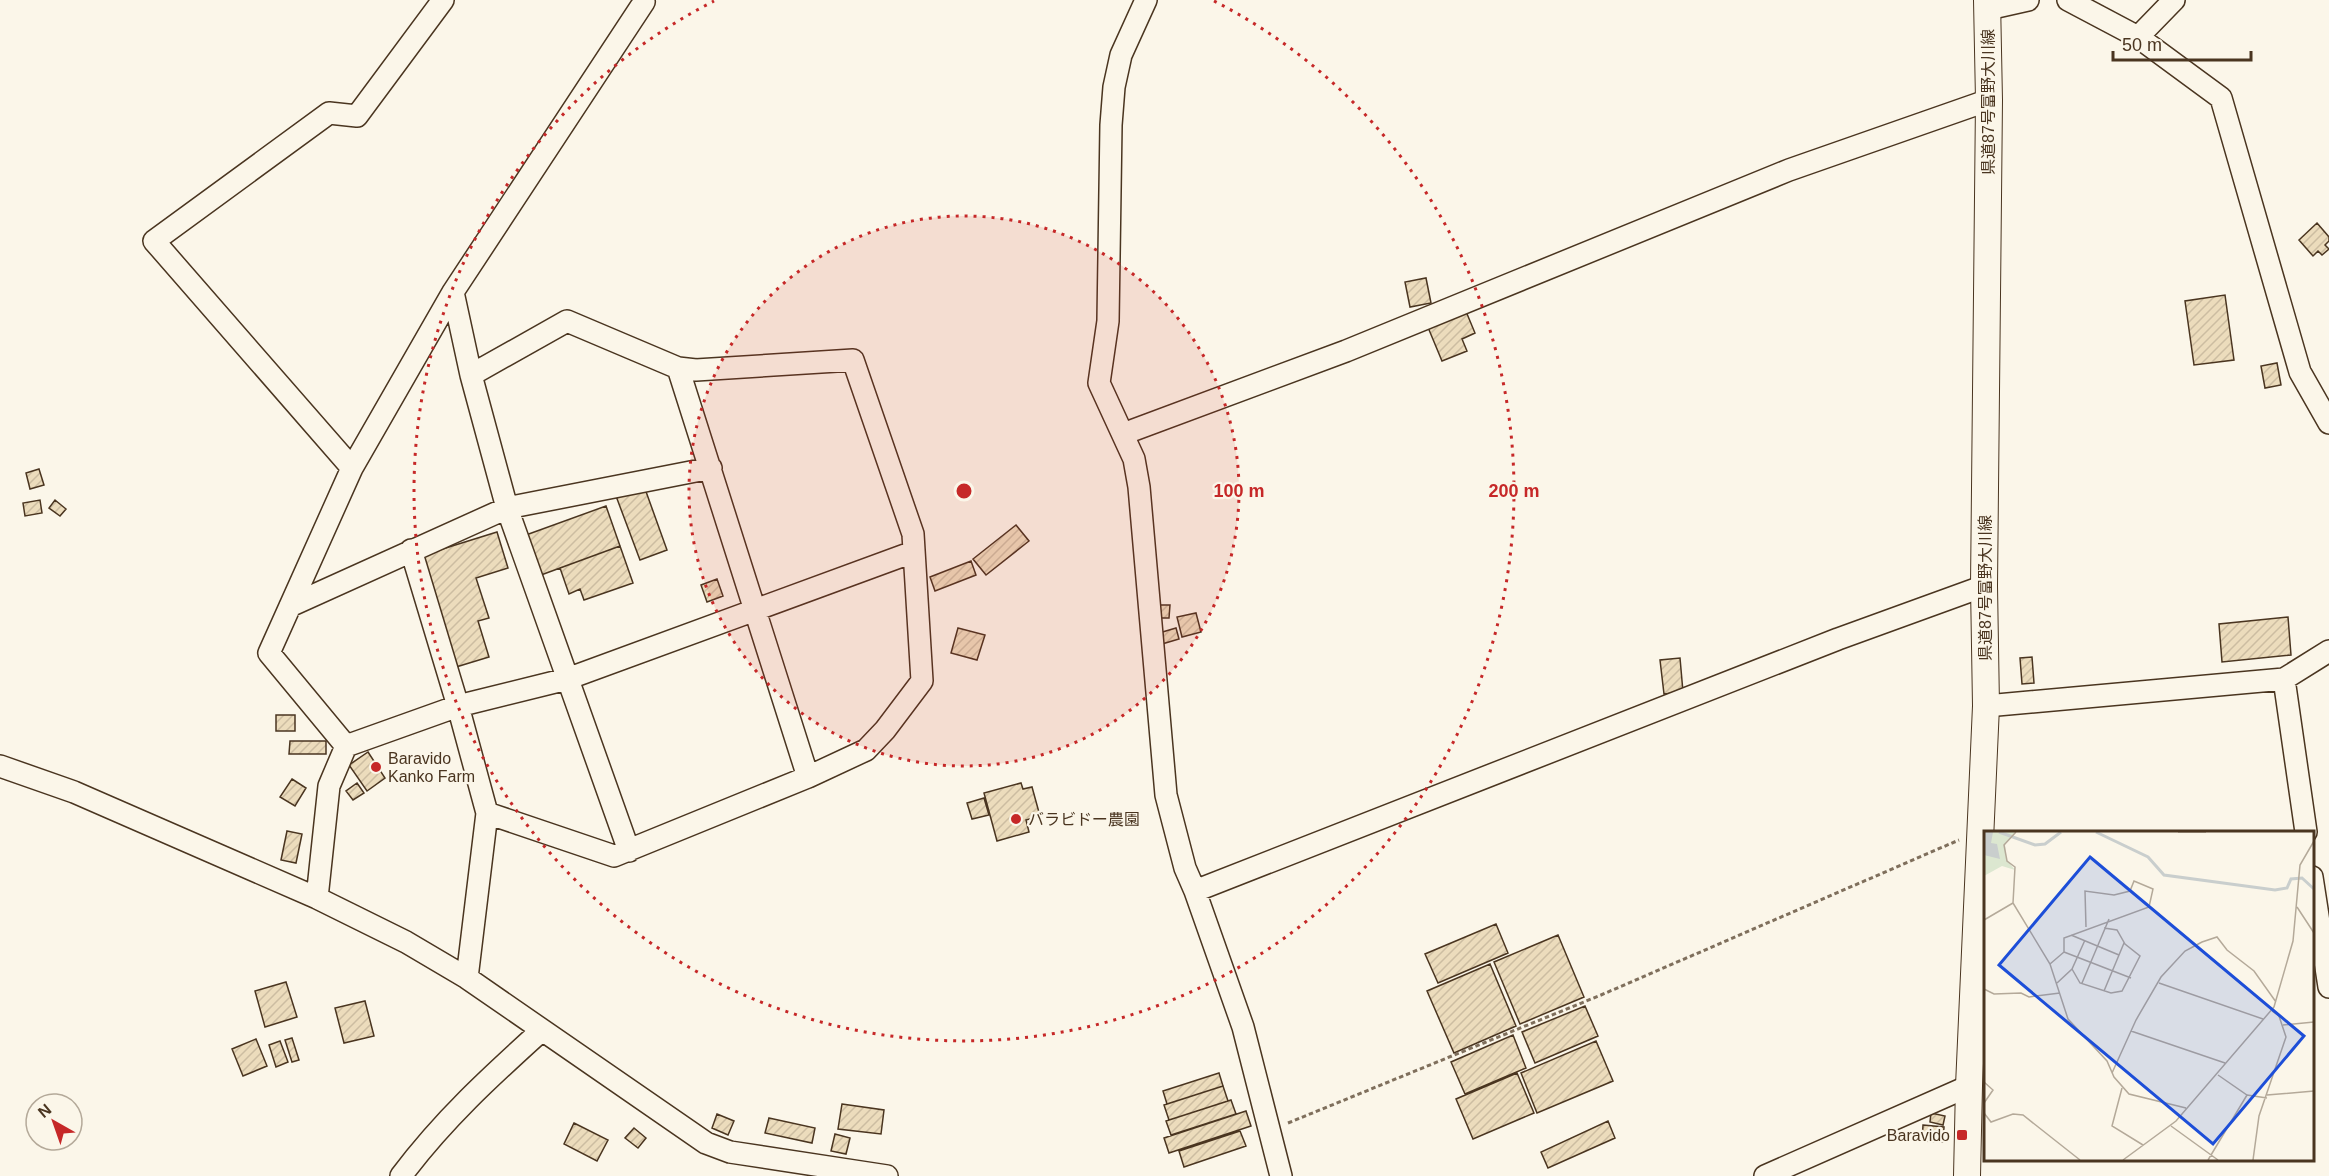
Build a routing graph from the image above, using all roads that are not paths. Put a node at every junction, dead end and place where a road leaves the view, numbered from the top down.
1 (442, 0) edge
2 (643, 0) edge
3 (1146, 0) edge
4 (2028, 0) edge
5 (2068, 0) edge
6 (2174, 0) edge
7 (1988, 5) edge
8 (2138, 37) junction
9 (1989, 100) junction
10 (453, 292) junction
11 (678, 368) junction
12 (471, 375) junction
13 (2329, 423) edge
14 (1123, 434) junction
15 (351, 468) junction
16 (711, 468) junction
17 (507, 508) junction
18 (411, 550) junction
19 (913, 552) junction
20 (1984, 586) junction
21 (290, 606) junction
22 (754, 609) junction
23 (2329, 651) edge
24 (567, 679) junction
25 (2284, 679) junction
26 (458, 706) junction
27 (1986, 706) junction
28 (346, 746) junction
29 (0, 766) edge
30 (808, 777) junction
31 (486, 813) junction
32 (2306, 831) edge
33 (629, 851) junction
34 (2314, 884) edge
35 (1195, 891) junction
36 (317, 898) junction
37 (466, 978) junction
38 (2329, 987) edge
39 (542, 1030) junction
40 (1969, 1086) junction
41 (401, 1176) edge
42 (887, 1176) edge
43 (1281, 1176) edge
44 (1765, 1176) edge
45 (1967, 1176) edge

1 - 15 street
2 - 10 street
3 - 14 street
4 - 7 street
5 - 8 street
6 - 8 street
7 - 9 main road, 県道87号富野大川線
8 - 13 street
9 - 14 street
9 - 20 main road, 県道87号富野大川線
10 - 12 street
10 - 15 street
11 - 12 street
11 - 16 street
11 - 19 street
12 - 17 street
14 - 35 street
15 - 21 street
16 - 17 street
16 - 22 street
17 - 18 street
17 - 24 street
18 - 21 street
18 - 26 street
19 - 22 street
19 - 30 street
20 - 27 main road, 県道87号富野大川線
20 - 35 street
21 - 28 street
22 - 24 street
22 - 30 street
23 - 25 street
24 - 26 street
24 - 33 street
25 - 27 street
25 - 32 street
26 - 28 street
26 - 31 street
27 - 40 main road, 県道87号富野大川線
28 - 36 street
29 - 36 street
30 - 33 street
31 - 33 street
31 - 37 street
34 - 38 street
35 - 43 street
36 - 37 street
37 - 39 street
39 - 41 street
39 - 42 street
40 - 44 street
40 - 45 main road, 県道87号富野大川線

